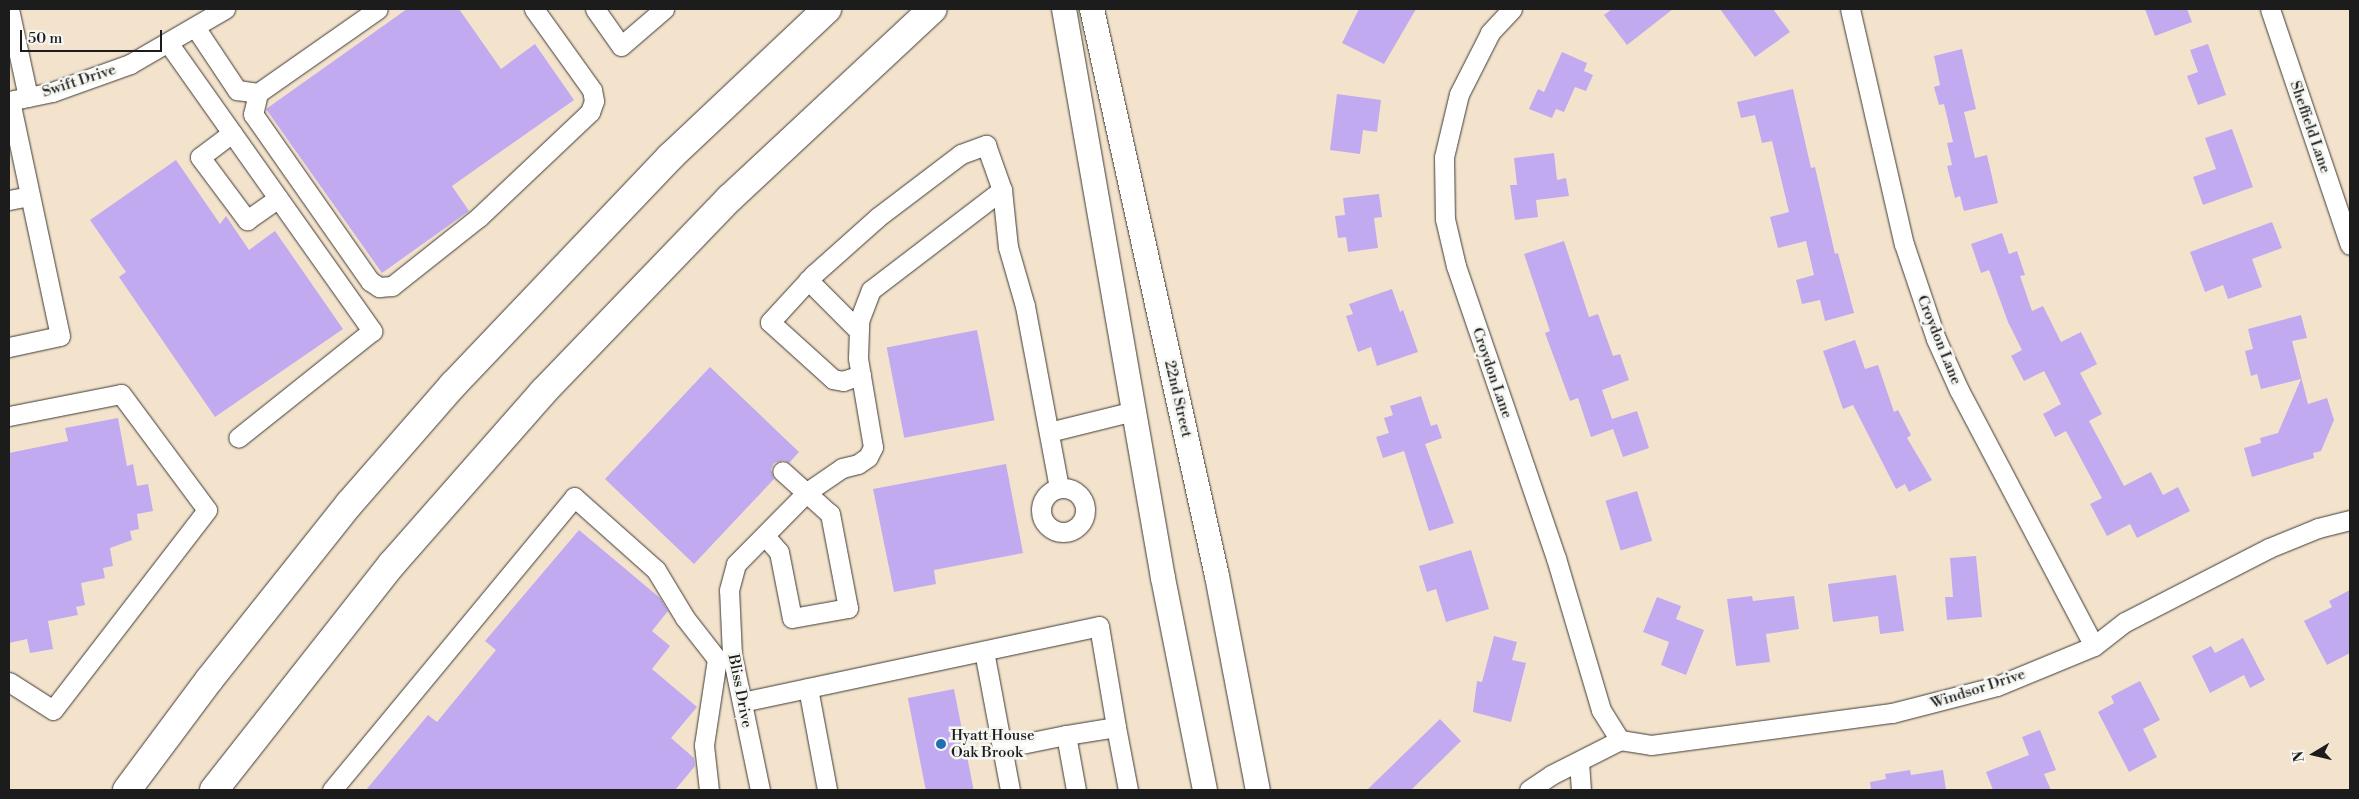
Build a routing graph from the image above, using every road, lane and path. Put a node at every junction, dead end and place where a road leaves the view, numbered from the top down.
1 (9, 9) edge
2 (225, 9) edge
3 (378, 9) edge
4 (534, 9) edge
5 (595, 9) edge
6 (664, 9) edge
7 (827, 9) edge
8 (933, 9) edge
9 (1064, 9) edge
10 (1092, 9) edge
11 (1512, 9) edge
12 (1850, 9) edge
13 (2270, 9) edge
14 (195, 27) junction
15 (169, 44) junction
16 (258, 93) junction
17 (16, 100) edge
18 (232, 133) junction
19 (1002, 190) junction
20 (30, 196) junction
21 (278, 198) junction
22 (9, 200) edge
23 (2350, 245) edge
24 (808, 280) junction
25 (858, 330) junction
26 (9, 347) edge
27 (861, 375) junction
28 (1134, 411) junction
29 (9, 416) edge
30 (1049, 432) junction
31 (238, 438) dead end
32 (782, 471) dead end
33 (1059, 488) dead end
34 (807, 492) junction
35 (2350, 520) edge
36 (765, 536) junction
37 (2094, 646) junction
38 (984, 651) junction
39 (724, 657) junction
40 (9, 682) edge
41 (808, 688) junction
42 (742, 702) junction
43 (1116, 727) junction
44 (1066, 735) junction
45 (1620, 740) junction
46 (1002, 748) junction
47 (1579, 762) junction
48 (126, 790) edge
49 (214, 790) edge
50 (332, 790) edge
51 (710, 790) edge
52 (760, 790) edge
53 (827, 790) edge
54 (1010, 790) edge
55 (1076, 790) edge
56 (1128, 790) edge
57 (1205, 790) edge
58 (1258, 790) edge
59 (1529, 790) edge
60 (1581, 790) edge

1 - 17 street
2 - 14 street, Swift Drive
3 - 16 street
4 - 16 street
5 - 6 street
7 - 48 highway
8 - 49 highway
9 - 28 main road
10 - 58 main road, 22nd Street
11 - 45 street, Croydon Lane
12 - 37 street, Croydon Lane
13 - 23 street, Sheffield Lane
14 - 15 street, Swift Drive
14 - 16 street
15 - 17 street, Swift Drive
15 - 18 street
17 - 20 street
18 - 21 street
18 - 21 street
19 - 24 street
19 - 25 street
19 - 30 street
20 - 22 street
20 - 26 street
21 - 31 street
24 - 25 street
24 - 27 street
25 - 27 street, Bliss Drive
27 - 34 street, Bliss Drive
28 - 30 street
28 - 57 main road
29 - 40 street
30 - 33 street
32 - 34 street
34 - 36 street, Bliss Drive
34 - 36 street
35 - 37 street, Windsor Drive
36 - 39 street, Bliss Drive
37 - 45 street, Windsor Drive
38 - 41 street
38 - 43 street
38 - 46 street
39 - 42 street, Bliss Drive
39 - 50 street
39 - 51 street
41 - 42 street
41 - 53 street
42 - 52 street, Bliss Drive
43 - 44 street
43 - 56 street
44 - 46 street
44 - 55 street
45 - 47 street
46 - 54 street
47 - 59 street
47 - 60 street

